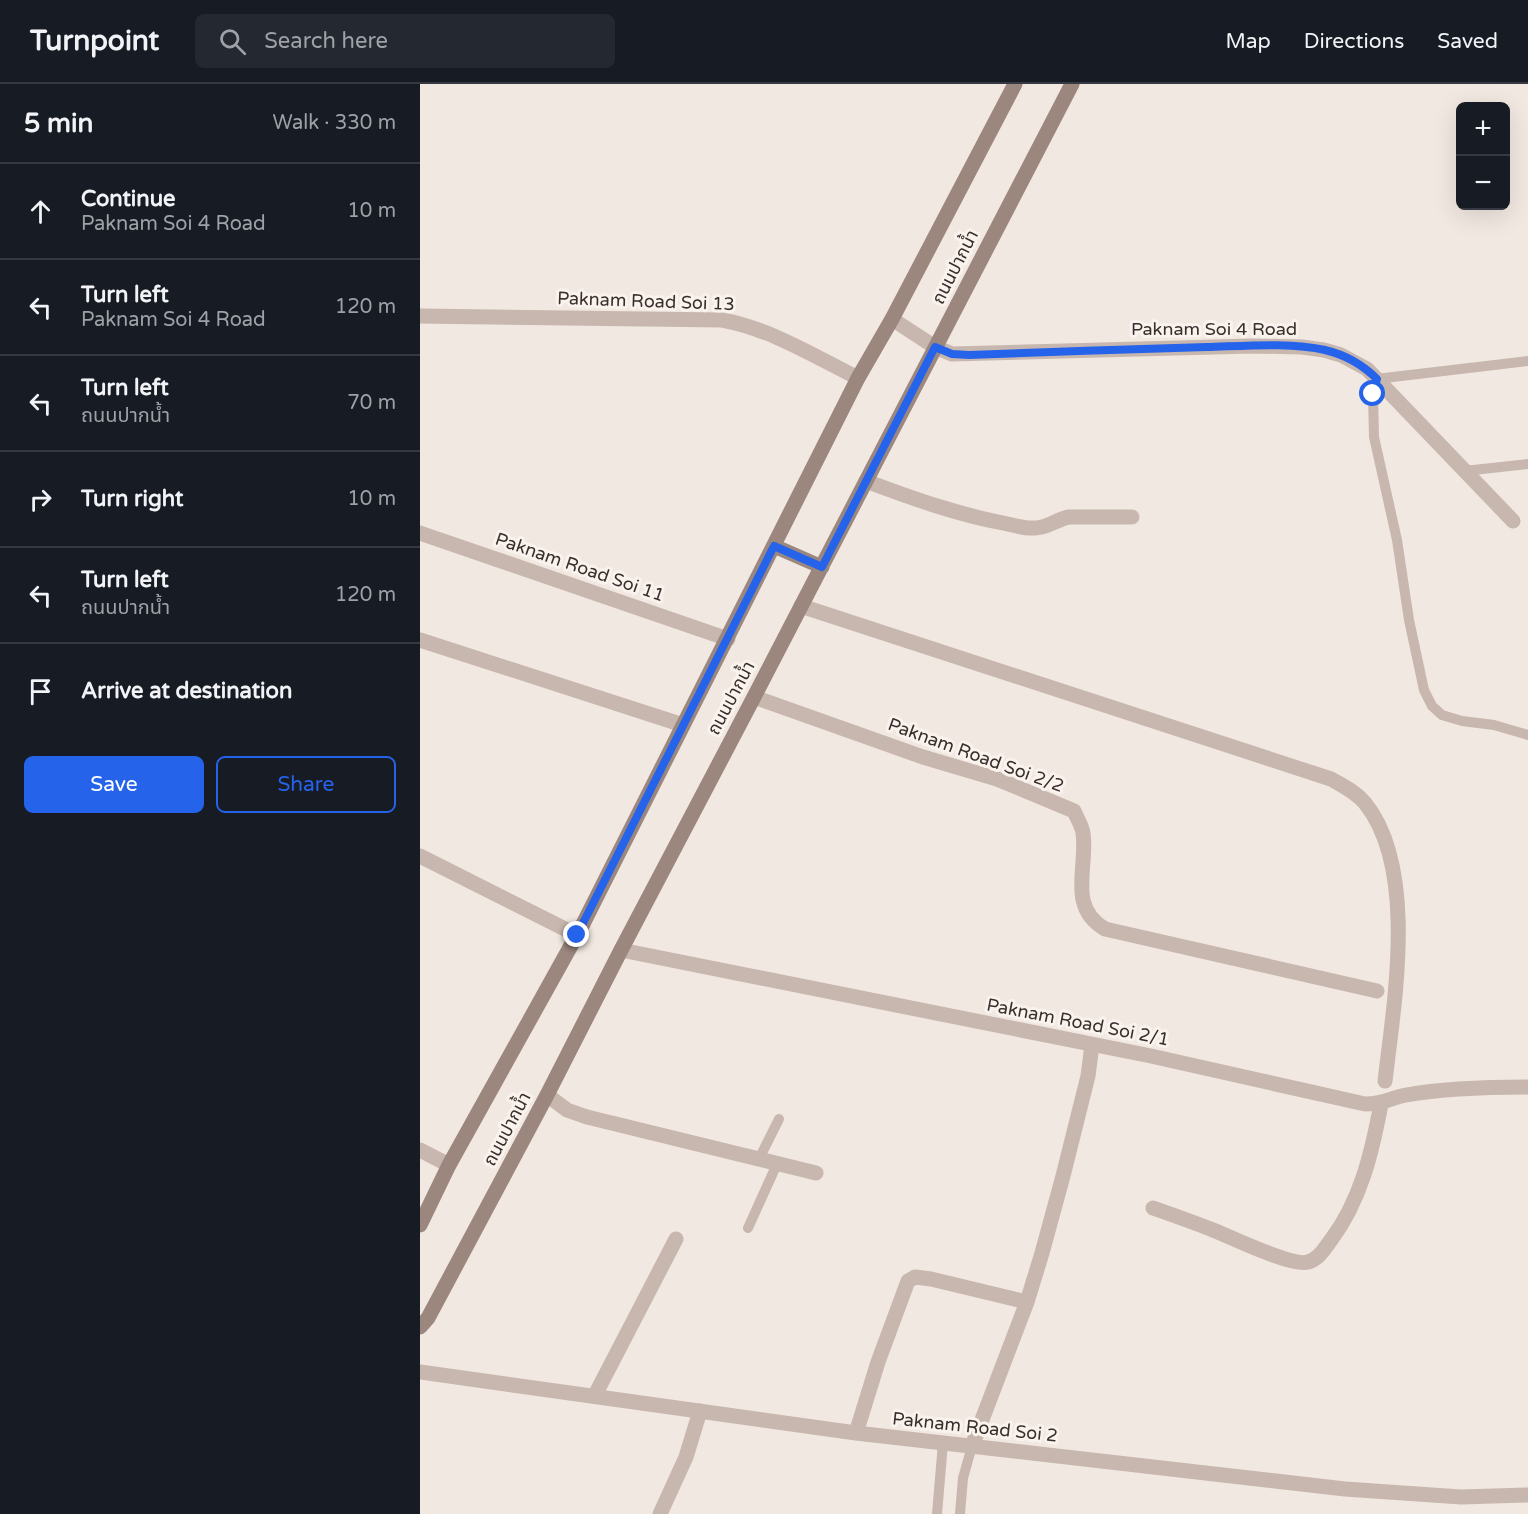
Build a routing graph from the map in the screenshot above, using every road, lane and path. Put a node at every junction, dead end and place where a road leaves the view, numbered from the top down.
1 (1015, 84) edge
2 (1072, 84) edge
3 (420, 316) edge
4 (892, 319) junction
5 (935, 347) junction
6 (1528, 361) edge
7 (858, 378) junction
8 (1377, 379) junction
9 (1528, 464) edge
10 (1464, 471) junction
11 (866, 481) junction
12 (1132, 517) dead end
13 (1513, 520) dead end
14 (420, 533) edge
15 (774, 546) junction
16 (822, 567) junction
17 (801, 606) junction
18 (728, 639) junction
19 (420, 640) edge
20 (754, 697) junction
21 (683, 725) junction
22 (1528, 735) edge
23 (420, 856) edge
24 (577, 935) junction
25 (621, 950) junction
26 (1377, 991) dead end
27 (1092, 1044) junction
28 (1385, 1081) dead end
29 (1528, 1088) edge
30 (548, 1095) junction
31 (1382, 1104) junction
32 (779, 1119) dead end
33 (420, 1150) edge
34 (759, 1159) junction
35 (777, 1164) junction
36 (449, 1165) junction
37 (816, 1173) dead end
38 (1153, 1208) dead end
39 (420, 1225) edge
40 (748, 1228) dead end
41 (676, 1239) dead end
42 (1027, 1302) junction
43 (420, 1327) edge
44 (420, 1372) edge
45 (595, 1395) junction
46 (700, 1411) junction
47 (856, 1433) junction
48 (943, 1443) junction
49 (972, 1446) junction
50 (1528, 1495) edge
51 (660, 1514) edge
52 (937, 1514) edge
53 (960, 1514) edge

1 - 4 street, ถนนปากน้ำ
2 - 5 street, ถนนปากน้ำ
3 - 7 street, Paknam Road Soi 13
4 - 5 street, Paknam Soi 4 Road
4 - 7 street, ถนนปากน้ำ
5 - 8 street, Paknam Soi 4 Road
5 - 11 street, ถนนปากน้ำ
6 - 8 lane
7 - 15 street, ถนนปากน้ำ
8 - 10 street, Paknam Soi 4 Road
8 - 22 lane
9 - 10 lane
10 - 13 street, Paknam Soi 4 Road
11 - 12 street
11 - 16 street, ถนนปากน้ำ
14 - 18 street, Paknam Road Soi 11
15 - 16 street
15 - 18 street, ถนนปากน้ำ
16 - 17 street, ถนนปากน้ำ
17 - 20 street, ถนนปากน้ำ
17 - 28 street
18 - 21 street, ถนนปากน้ำ
19 - 21 street
20 - 25 street, ถนนปากน้ำ
20 - 26 street, Paknam Road Soi 2/2
21 - 24 street, ถนนปากน้ำ
23 - 24 street
24 - 36 street, ถนนปากน้ำ
25 - 27 street, Paknam Road Soi 2/1
25 - 30 street, ถนนปากน้ำ
27 - 31 street, Paknam Road Soi 2/1
27 - 42 street
29 - 31 street, Paknam Road Soi 2/1
30 - 34 street
30 - 43 street, ถนนปากน้ำ
31 - 38 street
32 - 34 lane
33 - 36 street
34 - 35 street
35 - 37 street
35 - 40 lane
36 - 39 street, ถนนปากน้ำ
41 - 45 street
42 - 47 street
42 - 49 street
44 - 45 street, Paknam Road Soi 2
45 - 46 street, Paknam Road Soi 2
46 - 47 street, Paknam Road Soi 2
46 - 51 street
47 - 48 street, Paknam Road Soi 2
48 - 49 street, Paknam Road Soi 2
48 - 52 lane
49 - 50 street, Paknam Road Soi 2
49 - 53 lane

